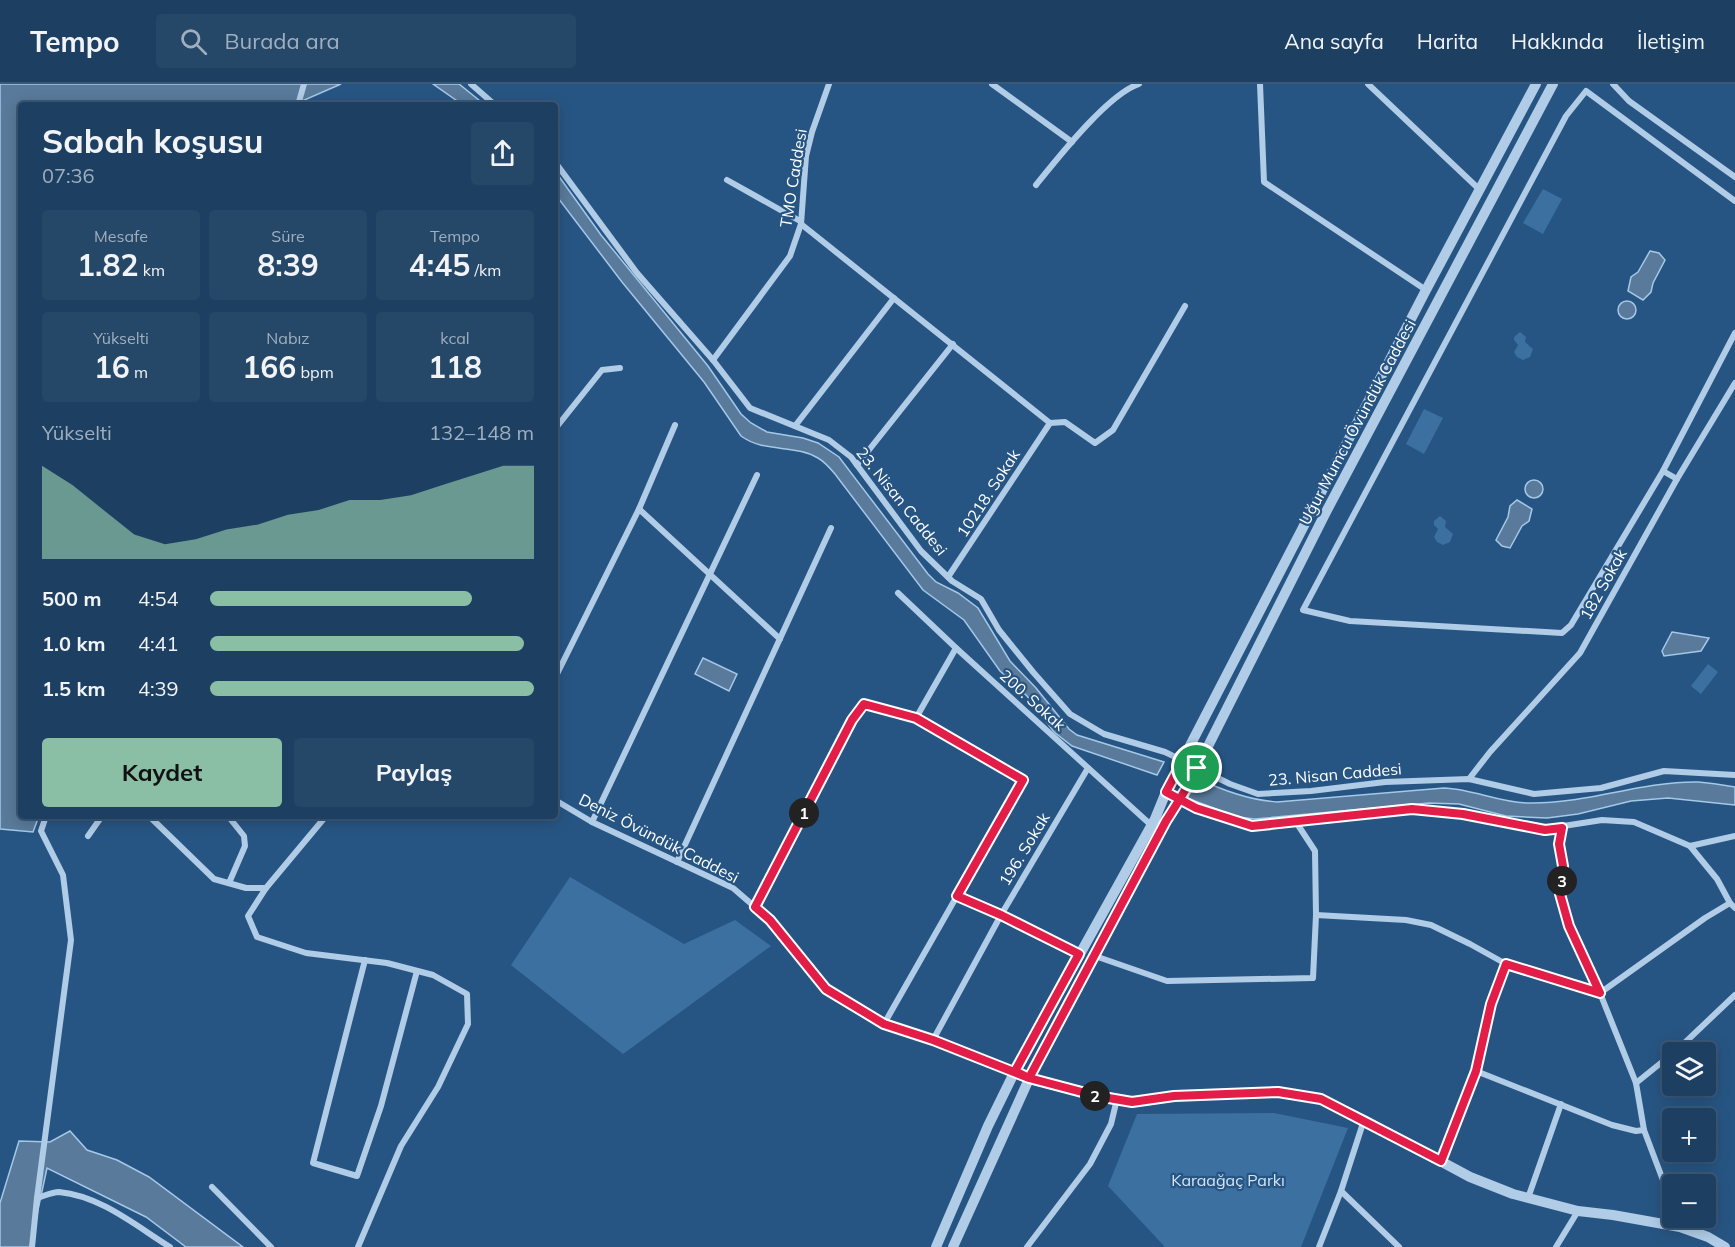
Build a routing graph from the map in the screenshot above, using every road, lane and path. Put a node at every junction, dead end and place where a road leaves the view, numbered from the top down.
1 (304, 84) edge
2 (471, 84) edge
3 (829, 84) edge
4 (992, 84) edge
5 (1139, 84) edge
6 (1260, 84) edge
7 (1368, 84) edge
8 (1536, 84) edge
9 (1553, 84) edge
10 (1613, 84) edge
11 (299, 102) edge
12 (492, 102) edge
13 (1072, 142) junction
14 (558, 166) edge
15 (1735, 177) edge
16 (727, 180) dead end
17 (1036, 185) dead end
18 (1480, 190) junction
19 (1735, 201) edge
20 (800, 223) junction
21 (1426, 290) junction
22 (894, 297) junction
23 (1185, 306) dead end
24 (1735, 333) edge
25 (953, 345) junction
26 (712, 360) junction
27 (620, 369) dead end
28 (1735, 383) edge
29 (1050, 423) junction
30 (558, 425) edge
31 (675, 425) dead end
32 (795, 426) junction
33 (857, 465) junction
34 (1662, 471) junction
35 (757, 475) dead end
36 (1677, 479) junction
37 (639, 509) junction
38 (831, 528) dead end
39 (711, 573) junction
40 (948, 577) junction
41 (898, 593) dead end
42 (780, 639) junction
43 (956, 648) junction
44 (558, 672) edge
45 (916, 718) junction
46 (1181, 764) junction
47 (1088, 768) junction
48 (1195, 772) junction
49 (1735, 775) edge
50 (1469, 779) junction
51 (1169, 788) junction
52 (1182, 795) junction
53 (558, 802) edge
54 (45, 819) edge
55 (100, 819) edge
56 (152, 819) edge
57 (230, 819) edge
58 (324, 819) edge
59 (592, 822) junction
60 (1296, 822) junction
61 (1151, 825) junction
62 (1562, 828) junction
63 (87, 836) dead end
64 (1735, 836) edge
65 (1690, 846) junction
66 (677, 862) junction
67 (229, 884) junction
68 (266, 888) junction
69 (957, 896) junction
70 (1732, 905) edge
71 (755, 907) junction
72 (1001, 915) junction
73 (1316, 915) junction
74 (1079, 954) junction
75 (1095, 956) junction
76 (365, 960) junction
77 (1506, 964) junction
78 (417, 971) junction
79 (1600, 993) junction
80 (1735, 995) edge
81 (884, 1024) junction
82 (933, 1040) junction
83 (1686, 1042) edge
84 (1662, 1063) edge
85 (1015, 1071) junction
86 (1476, 1071) junction
87 (1029, 1078) junction
88 (1636, 1083) junction
89 (1117, 1100) junction
90 (1561, 1104) junction
91 (1364, 1120) junction
92 (1644, 1130) junction
93 (1441, 1161) junction
94 (1662, 1178) edge
95 (212, 1187) dead end
96 (1341, 1191) junction
97 (37, 1198) junction
98 (1528, 1198) junction
99 (1578, 1211) junction
100 (1662, 1220) edge
101 (1690, 1228) edge
102 (32, 1247) edge
103 (170, 1247) edge
104 (271, 1247) edge
105 (358, 1247) edge
106 (936, 1247) edge
107 (953, 1247) edge
108 (1027, 1247) edge
109 (1319, 1247) edge
110 (1399, 1247) edge
111 (1556, 1247) edge
112 (1725, 1247) edge

1 - 11 street
2 - 12 street
3 - 20 street, TMO Caddesi
4 - 13 street
5 - 13 street
6 - 21 street
7 - 18 street
8 - 18 street, Uğur Mumcu Övündük Caddesi
9 - 48 street, Uğur Mumcu Övündük Caddesi
10 - 15 street
13 - 17 street
14 - 26 street, 23. Nisan Caddesi
16 - 20 street
18 - 21 street, Uğur Mumcu Övündük Caddesi
19 - 34 street
20 - 22 street
20 - 26 street, TMO Caddesi
21 - 46 street, Uğur Mumcu Övündük Caddesi
22 - 25 street
22 - 32 street
23 - 29 street
24 - 34 street
25 - 29 street
25 - 33 street
26 - 32 street, 23. Nisan Caddesi
27 - 30 street
28 - 36 street, 182 Sokak
29 - 40 street, 10218. Sokak
31 - 37 street
32 - 33 street, 23. Nisan Caddesi
33 - 40 street, 23. Nisan Caddesi
34 - 36 street
35 - 39 street
36 - 50 street, 182 Sokak
37 - 39 street
37 - 44 street
38 - 42 street
39 - 42 street
39 - 59 street
40 - 46 street, 23. Nisan Caddesi
41 - 43 street, 200. Sokak
42 - 66 street
43 - 45 street
43 - 47 street, 200. Sokak
45 - 69 street
45 - 71 street
46 - 48 street, 23. Nisan Caddesi
46 - 51 street, Uğur Mumcu Övündük Caddesi
47 - 61 street, 200. Sokak
47 - 72 street, 196. Sokak
48 - 50 street, 23. Nisan Caddesi
48 - 52 street, Uğur Mumcu Övündük Caddesi
49 - 50 street, 23. Nisan Caddesi
51 - 52 street
51 - 61 street
52 - 60 street
52 - 75 street
53 - 59 street, Deniz Övündük Caddesi
54 - 97 street
55 - 63 street
56 - 67 street
57 - 67 street
58 - 68 street
59 - 66 street, Deniz Övündük Caddesi
60 - 62 street
60 - 73 street
61 - 74 street
62 - 65 street
62 - 79 street
64 - 65 street
65 - 70 street
66 - 71 street, Deniz Övündük Caddesi
67 - 68 street
68 - 76 street
69 - 72 street
69 - 81 street
70 - 79 street
71 - 81 street, Deniz Övündük Caddesi
72 - 74 street
72 - 82 street, 196. Sokak
73 - 75 street
73 - 77 street
74 - 85 street
75 - 87 street
76 - 78 street
76 - 78 street
77 - 79 street
77 - 86 street
78 - 105 street
79 - 88 street
80 - 83 street
81 - 82 street, Deniz Övündük Caddesi
82 - 85 street, Deniz Övündük Caddesi
84 - 88 street
85 - 87 street
85 - 106 street
86 - 90 street
86 - 93 street
87 - 89 street
87 - 107 street
88 - 92 street
89 - 91 street
89 - 108 street
90 - 92 street
90 - 98 street
91 - 93 street
91 - 96 street
92 - 94 street
93 - 98 street
95 - 104 street
96 - 109 street
96 - 110 street
97 - 102 street
97 - 103 street
98 - 99 street
99 - 100 street
99 - 111 street
101 - 112 street

